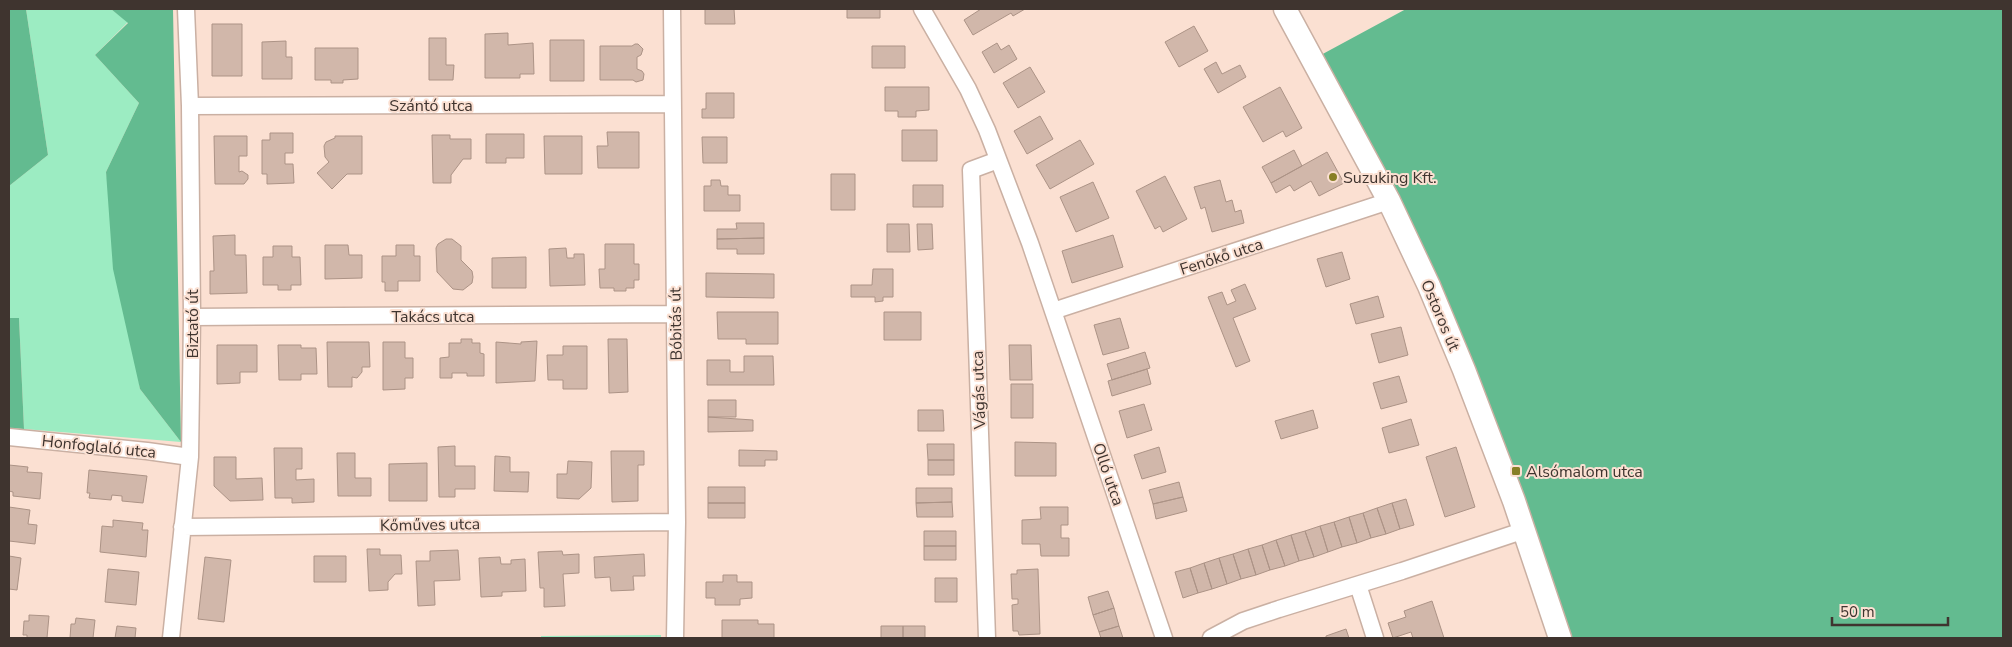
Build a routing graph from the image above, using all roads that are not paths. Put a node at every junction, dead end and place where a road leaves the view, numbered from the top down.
1 (186, 9) edge
2 (672, 9) edge
3 (922, 9) edge
4 (1285, 9) edge
5 (672, 104) junction
6 (190, 106) junction
7 (998, 160) junction
8 (1389, 201) junction
9 (1053, 311) junction
10 (674, 314) junction
11 (192, 317) junction
12 (9, 437) edge
13 (190, 457) junction
14 (677, 522) junction
15 (182, 527) junction
16 (1525, 530) junction
17 (1358, 585) junction
18 (171, 638) edge
19 (675, 638) edge
20 (987, 638) edge
21 (1164, 638) edge
22 (1211, 638) edge
23 (1376, 638) edge
24 (1560, 638) edge

1 - 6 street, Biztató út
2 - 5 street, Bóbitás út
3 - 7 street
4 - 8 main road, Ostoros út
5 - 6 street, Szántó utca
5 - 10 street, Bóbitás út
6 - 11 street, Biztató út
7 - 9 street
7 - 20 street, Vágás utca
8 - 9 street, Fenőkő utca
8 - 16 main road, Ostoros út
9 - 21 street, Olló utca
10 - 11 street, Takács utca
10 - 14 street, Bóbitás út
11 - 13 street, Biztató út
12 - 13 street, Honfoglaló utca
13 - 15 street, Biztató út
14 - 15 street, Kőműves utca
14 - 19 street, Bóbitás út
15 - 18 street, Biztató út
16 - 17 street
16 - 24 main road, Ostoros út
17 - 22 street
17 - 23 street

